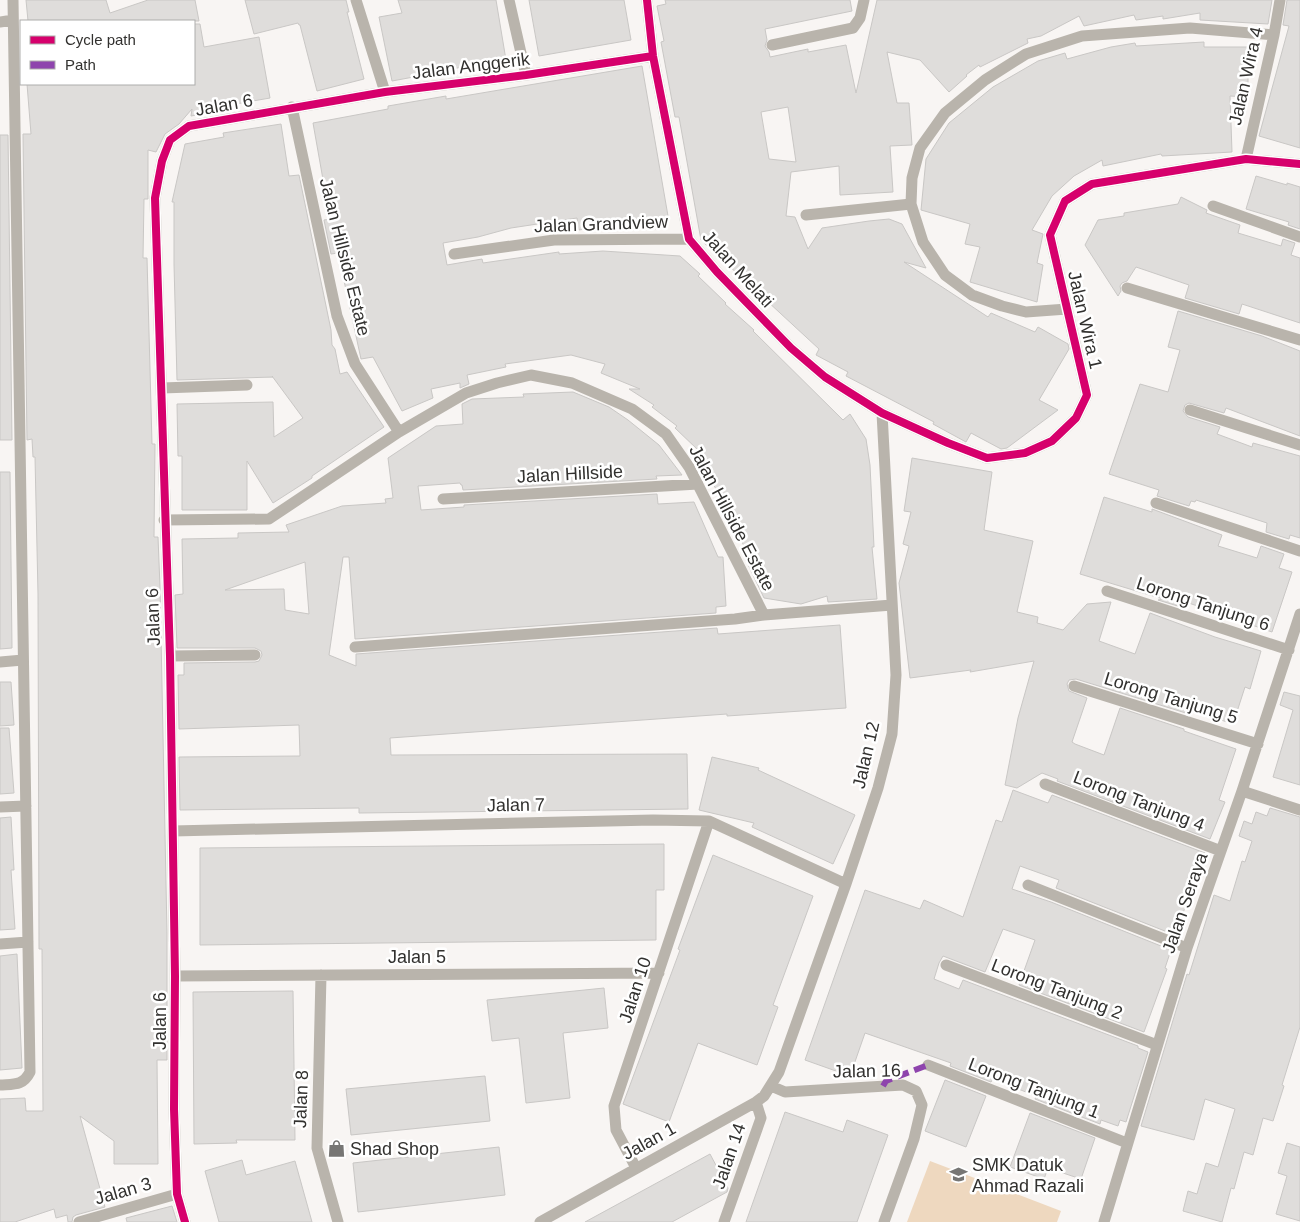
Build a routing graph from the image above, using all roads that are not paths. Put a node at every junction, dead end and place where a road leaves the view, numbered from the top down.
1 (13, 0) edge
2 (356, 0) edge
3 (509, 0) edge
4 (647, 0) edge
5 (864, 0) edge
6 (1280, 0) edge
7 (13, 20) junction
8 (0, 22) edge
9 (1274, 35) junction
10 (772, 44) dead end
11 (653, 56) junction
12 (526, 75) junction
13 (385, 92) junction
14 (292, 107) junction
15 (1246, 159) junction
16 (1300, 164) edge
17 (910, 204) junction
18 (1213, 206) dead end
19 (806, 215) dead end
20 (1300, 237) edge
21 (689, 239) junction
22 (454, 254) dead end
23 (1127, 288) dead end
24 (1068, 309) junction
25 (1300, 340) edge
26 (247, 386) dead end
27 (162, 388) junction
28 (1190, 410) dead end
29 (882, 413) junction
30 (399, 432) junction
31 (1300, 445) edge
32 (698, 484) junction
33 (444, 499) dead end
34 (1156, 502) dead end
35 (164, 520) junction
36 (1300, 551) edge
37 (1107, 591) dead end
38 (892, 605) junction
39 (1300, 614) edge
40 (764, 615) junction
41 (354, 647) dead end
42 (1288, 650) junction
43 (255, 655) dead end
44 (170, 656) junction
45 (23, 660) junction
46 (0, 662) edge
47 (1074, 686) dead end
48 (1258, 744) junction
49 (1045, 784) dead end
50 (1242, 791) junction
51 (26, 806) junction
52 (0, 807) edge
53 (1300, 810) edge
54 (709, 821) junction
55 (173, 831) junction
56 (1220, 852) junction
57 (846, 884) junction
58 (1028, 885) dead end
59 (28, 942) junction
60 (0, 944) edge
61 (1188, 948) junction
62 (946, 965) dead end
63 (659, 973) junction
64 (321, 975) junction
65 (175, 976) junction
66 (1157, 1044) junction
67 (928, 1065) dead end
68 (0, 1085) edge
69 (771, 1086) junction
70 (756, 1102) junction
71 (1127, 1143) junction
72 (636, 1168) junction
73 (177, 1194) junction
74 (79, 1222) edge
75 (185, 1222) edge
76 (338, 1222) edge
77 (540, 1222) edge
78 (724, 1222) edge
79 (884, 1222) edge
80 (1104, 1222) edge

1 - 7 street
2 - 13 street
3 - 12 street
4 - 11 street, Jalan Melati
5 - 10 street
6 - 9 street, Jalan Wira 4
7 - 8 street
7 - 45 street
9 - 15 street, Jalan Wira 4
9 - 17 street
11 - 12 street, Jalan Anggerik
11 - 21 street, Jalan Melati
12 - 13 street, Jalan Anggerik
13 - 14 street, Jalan Anggerik
14 - 27 street, Jalan 6
14 - 30 street, Jalan Hillside Estate
15 - 16 street, Jalan Wira 1
15 - 24 street, Jalan Wira 1
17 - 19 street
17 - 24 street
18 - 20 street
21 - 22 street, Jalan Grandview
21 - 29 street, Jalan Melati
23 - 25 street
24 - 29 street, Jalan Wira 1
26 - 27 street
27 - 35 street, Jalan 6
28 - 31 street
29 - 38 street, Jalan 12
30 - 32 street, Jalan Hillside Estate
30 - 35 street, Jalan Hillside Estate
32 - 33 street, Jalan Hillside
32 - 40 street, Jalan Hillside Estate
34 - 36 street
35 - 44 street, Jalan 6
37 - 42 street, Lorong Tanjung 6
38 - 40 street, Jalan Hillside Estate
38 - 57 street, Jalan 12
39 - 42 street, Jalan Seraya
40 - 41 street, Jalan Hillside Estate
42 - 48 street, Jalan Seraya
43 - 44 street
44 - 55 street, Jalan 6
45 - 46 street
45 - 51 street
47 - 48 street, Lorong Tanjung 5
48 - 50 street, Jalan Seraya
49 - 56 street, Lorong Tanjung 4
50 - 53 street
50 - 56 street, Jalan Seraya
51 - 52 street
51 - 59 street
54 - 55 street, Jalan 7
54 - 57 street, Jalan 7
54 - 63 street, Jalan 10
55 - 65 street, Jalan 6
56 - 61 street, Jalan Seraya
57 - 69 street, Jalan 12
58 - 61 street
59 - 60 street
59 - 68 street
61 - 66 street, Jalan Seraya
62 - 66 street, Lorong Tanjung 2
63 - 64 street, Jalan 5
63 - 72 street, Jalan 10
64 - 65 street, Jalan 5
64 - 76 street, Jalan 8
65 - 73 street, Jalan 6
66 - 71 street, Jalan Seraya
67 - 71 street, Lorong Tanjung 1
69 - 70 street, Jalan 1
69 - 79 street, Jalan 16
70 - 72 street, Jalan 1
70 - 78 street, Jalan 14
71 - 80 street, Jalan Seraya
72 - 77 street, Jalan 1
73 - 74 street, Jalan 3
73 - 75 street, Jalan 6

